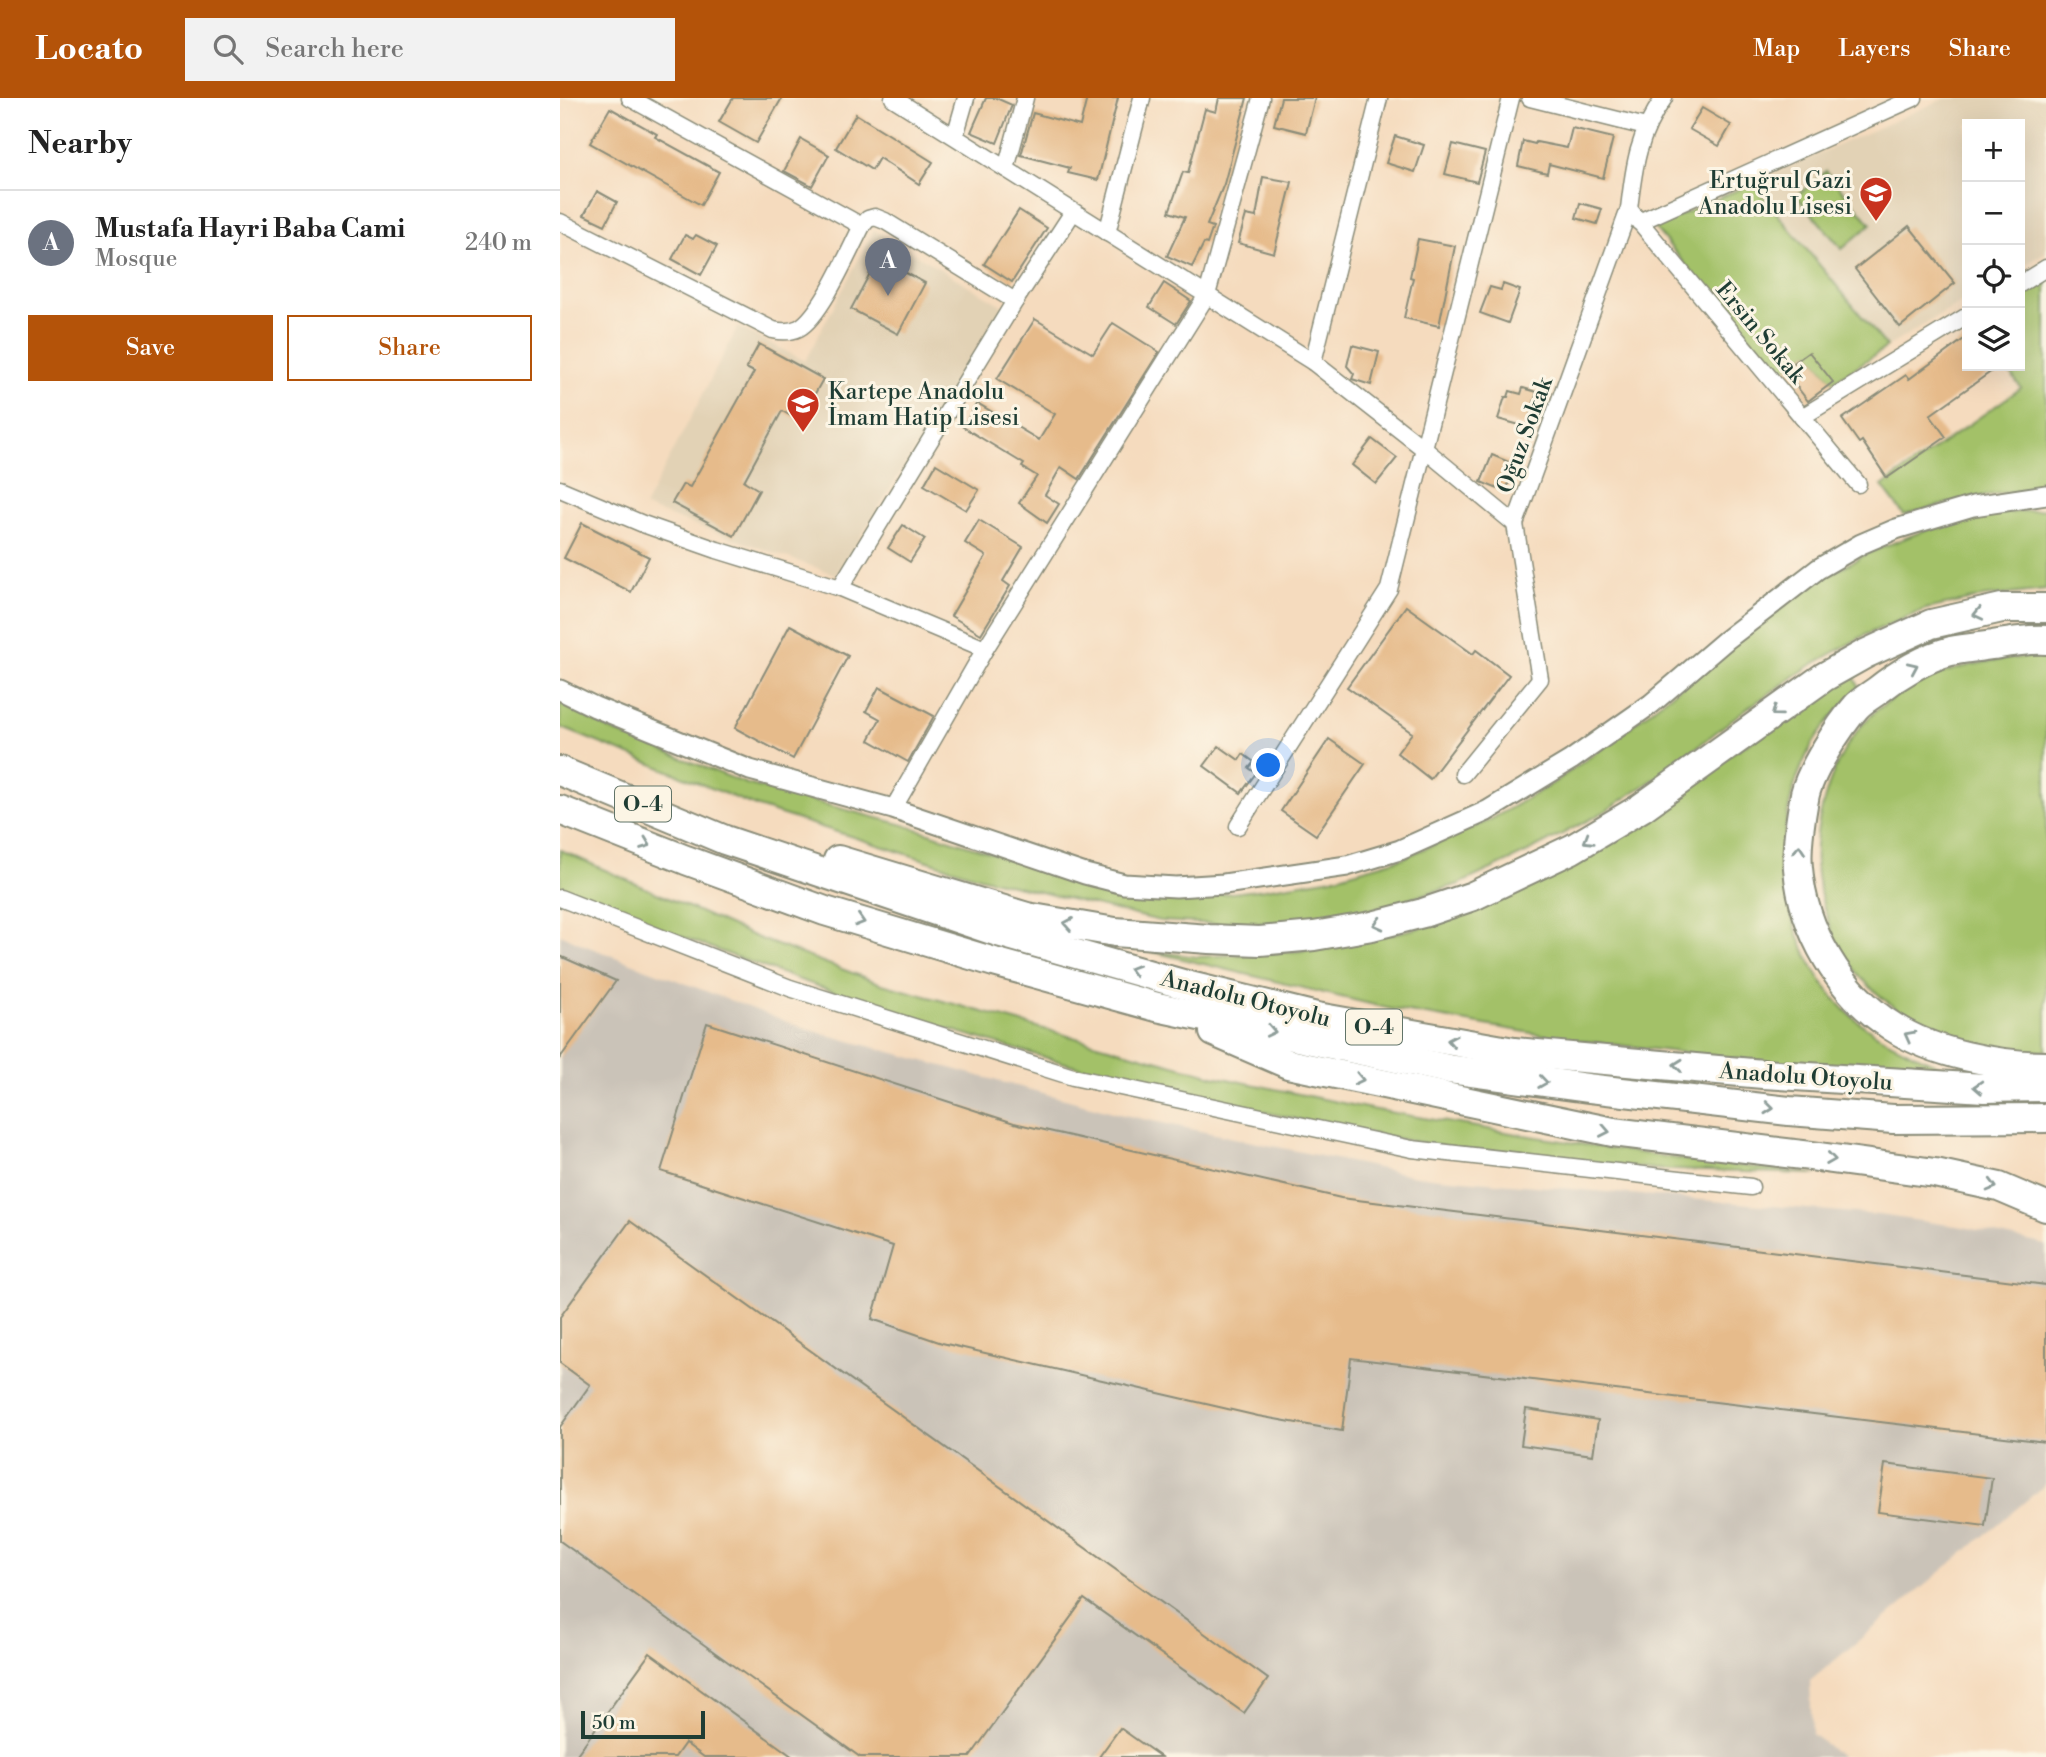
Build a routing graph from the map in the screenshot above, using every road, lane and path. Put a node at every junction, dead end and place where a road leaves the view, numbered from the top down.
1 (630, 98) edge
2 (893, 98) edge
3 (966, 98) edge
4 (1025, 98) edge
5 (1142, 98) edge
6 (1261, 98) edge
7 (1379, 98) edge
8 (1511, 98) edge
9 (1530, 98) edge
10 (1664, 98) edge
11 (1914, 98) edge
12 (1646, 127) junction
13 (955, 136) junction
14 (1006, 169) junction
15 (1073, 212) junction
16 (1634, 216) junction
17 (560, 222) edge
18 (862, 226) junction
19 (1107, 233) junction
20 (2046, 268) edge
21 (2025, 281) edge
22 (1206, 295) junction
23 (1015, 301) junction
24 (1962, 319) edge
25 (1312, 362) junction
26 (1802, 417) junction
27 (1423, 448) junction
28 (1858, 484) dead end
29 (560, 489) edge
30 (2046, 495) edge
31 (1515, 524) junction
32 (840, 588) junction
33 (2046, 608) edge
34 (2046, 640) edge
35 (985, 649) junction
36 (560, 690) edge
37 (560, 771) edge
38 (1463, 774) dead end
39 (893, 809) junction
40 (560, 810) edge
41 (1238, 826) dead end
42 (725, 840) junction
43 (560, 898) edge
44 (1157, 1007) junction
45 (2046, 1066) edge
46 (2046, 1087) edge
47 (2046, 1118) edge
48 (1751, 1187) dead end
49 (2046, 1207) edge

1 - 18 street
2 - 13 street
3 - 13 street
4 - 14 street
5 - 19 street
6 - 22 street
7 - 25 street
8 - 27 street
9 - 12 street
10 - 12 street, Oğuz Sokak
11 - 16 street
12 - 16 street, Oğuz Sokak
13 - 14 street
14 - 15 street
15 - 19 street
15 - 23 street
16 - 26 street, Ersin Sokak
16 - 31 street, Oğuz Sokak
17 - 18 street
18 - 23 street
19 - 22 street
20 - 21 street
22 - 25 street
22 - 35 street
23 - 32 street
24 - 26 street
25 - 27 street
26 - 28 street, Ersin Sokak
27 - 31 street
27 - 41 street
29 - 32 street
30 - 39 street
31 - 38 street, Oğuz Sokak
32 - 35 street
33 -> 42 highway
45 -> 34 highway
35 - 39 street
36 - 39 street
37 - 42 highway, Anadolu Otoyolu / O-4
40 -> 44 highway, Anadolu Otoyolu / O-4
46 -> 42 highway, Anadolu Otoyolu / O-4
43 - 48 street
44 -> 47 highway, Anadolu Otoyolu / O-4
44 -> 49 highway

